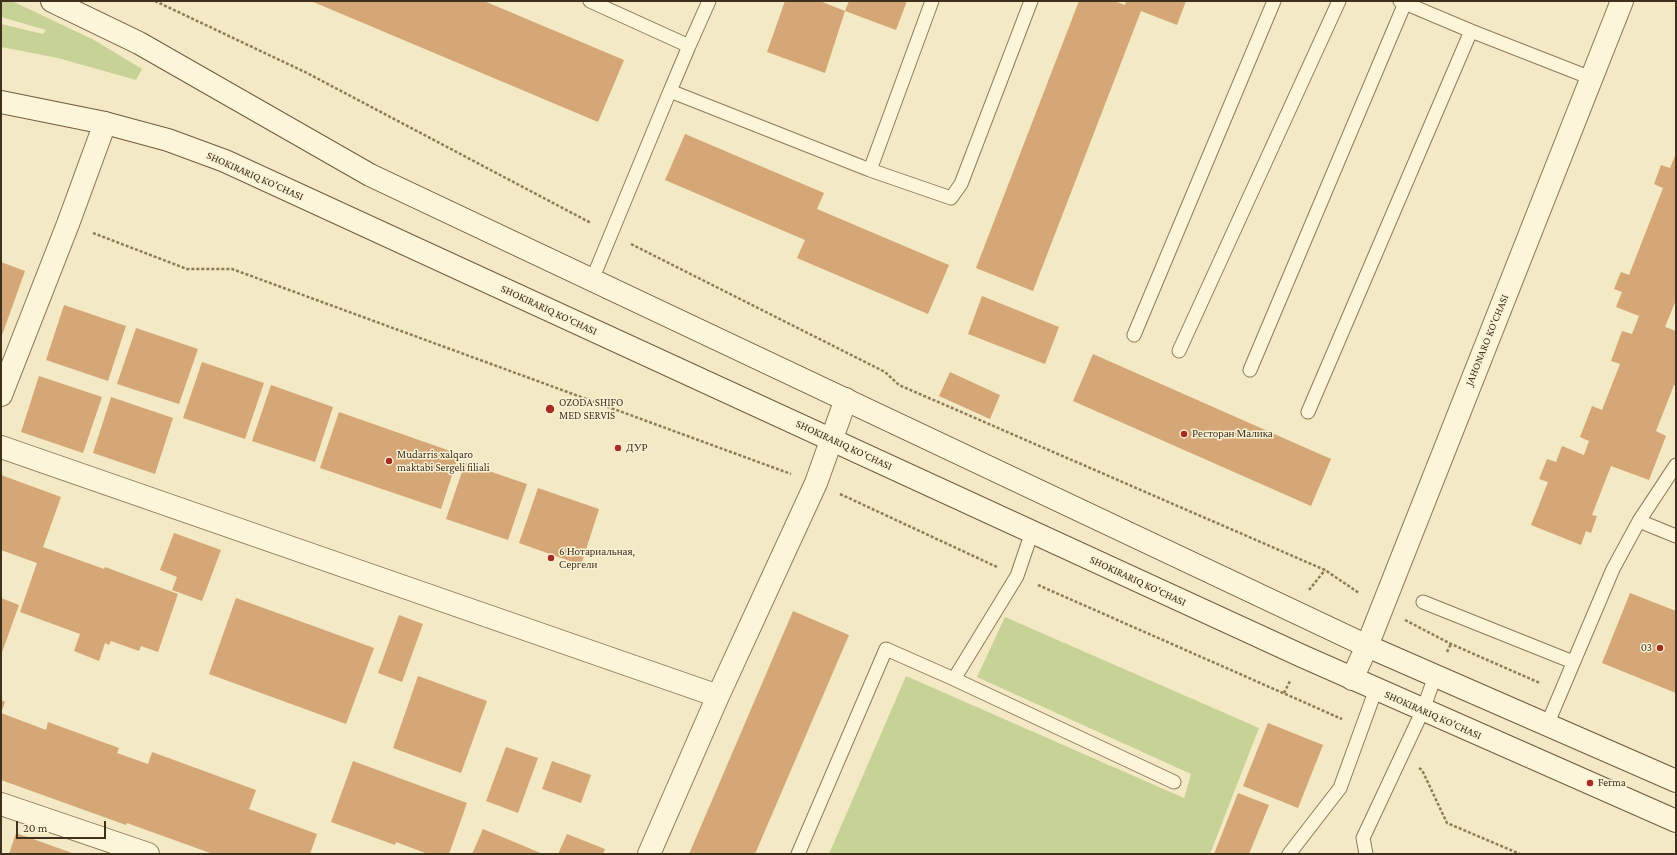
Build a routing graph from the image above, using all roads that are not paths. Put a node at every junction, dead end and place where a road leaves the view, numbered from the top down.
1 (52, 1) edge
2 (590, 1) edge
3 (709, 1) edge
4 (932, 1) edge
5 (1031, 1) edge
6 (1274, 1) edge
7 (1339, 1) edge
8 (1622, 1) edge
9 (1402, 2) edge
10 (1471, 31) junction
11 (689, 46) junction
12 (1591, 78) junction
13 (670, 91) junction
14 (1, 102) edge
15 (105, 123) junction
16 (870, 170) junction
17 (592, 280) junction
18 (1134, 335) dead end
19 (1179, 351) dead end
20 (1250, 370) dead end
21 (1, 395) edge
22 (846, 400) junction
23 (1308, 412) dead end
24 (831, 440) junction
25 (1, 447) edge
26 (1676, 465) edge
27 (1639, 521) junction
28 (1032, 532) junction
29 (1676, 536) edge
30 (1423, 602) dead end
31 (1367, 646) junction
32 (1573, 662) junction
33 (1435, 676) junction
34 (1352, 679) junction
35 (954, 680) junction
36 (1376, 689) junction
37 (718, 696) junction
38 (1423, 710) junction
39 (1547, 725) junction
40 (1676, 781) edge
41 (1174, 782) dead end
42 (1, 804) edge
43 (1676, 821) edge
44 (148, 854) edge
45 (649, 854) edge
46 (798, 854) edge
47 (1289, 854) edge
48 (1366, 854) edge

1 - 17 main road
2 - 11 lane
3 - 11 lane
4 - 16 lane
5 - 16 lane
6 - 18 lane
7 - 19 lane
8 - 12 main road, JAHONARO KO'CHASI
9 - 10 lane
9 - 20 lane
10 - 12 lane
10 - 23 lane
11 - 13 lane
12 - 31 main road, JAHONARO KO'CHASI
13 - 16 lane
13 - 17 lane
14 - 15 main road, SHOKIRARIQ KO'CHASI
15 - 21 main road
15 - 24 main road, SHOKIRARIQ KO'CHASI
17 - 22 main road
22 - 24 main road
22 - 31 main road
24 - 28 main road, SHOKIRARIQ KO'CHASI
24 - 37 main road
25 - 37 main road
26 - 27 lane
27 - 29 lane
27 - 32 lane
28 - 34 main road, SHOKIRARIQ KO'CHASI
28 - 35 lane
30 - 32 lane
31 - 33 main road
31 - 34 main road, JAHONARO KO'CHASI
32 - 39 lane
33 - 38 lane
33 - 39 main road
34 - 36 main road, SHOKIRARIQ KO'CHASI
35 - 41 lane
35 - 46 lane
36 - 38 main road, SHOKIRARIQ KO'CHASI
36 - 47 lane
37 - 45 main road
38 - 43 main road, SHOKIRARIQ KO'CHASI
38 - 48 lane
39 - 40 main road
42 - 44 main road

